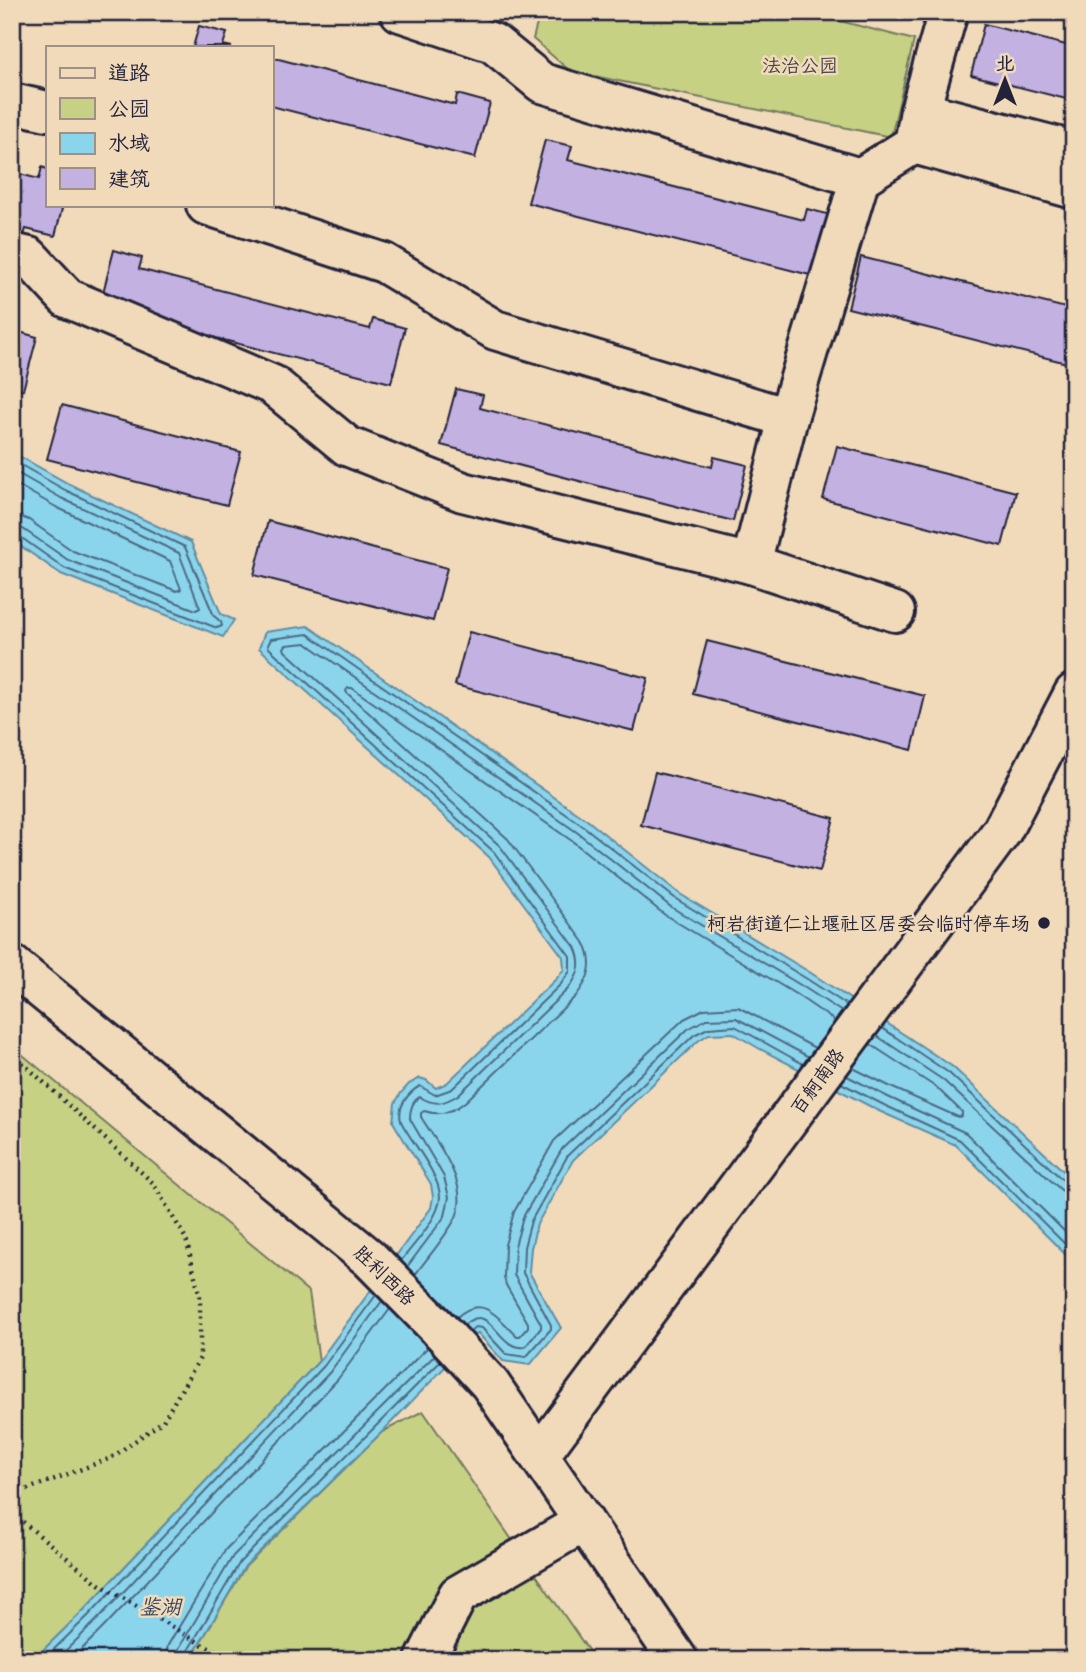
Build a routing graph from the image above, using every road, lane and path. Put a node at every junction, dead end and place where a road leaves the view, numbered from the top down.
1 (400, 12) edge
2 (948, 12) edge
3 (12, 103) edge
4 (46, 111) edge
5 (917, 128) junction
6 (1074, 151) edge
7 (860, 178) junction
8 (1074, 189) edge
9 (209, 206) edge
10 (12, 253) edge
11 (788, 418) junction
12 (751, 564) junction
13 (895, 612) dead end
14 (1074, 693) edge
15 (12, 965) edge
16 (12, 1053) edge
17 (539, 1456) junction
18 (12, 1495) edge
19 (12, 1513) edge
20 (584, 1522) junction
21 (234, 1660) edge
22 (425, 1660) edge
23 (678, 1660) edge

1 - 7 street
2 - 5 street
3 - 4 street
5 - 6 street
5 - 7 street
5 - 8 street
7 - 11 street
9 - 11 street
10 - 12 street
11 - 12 street
12 - 13 street
14 - 17 street, 百舸南路
15 - 17 street, 胜利西路
16 - 18 path
17 - 20 street, 胜利西路
19 - 21 path
20 - 22 street
20 - 23 street, 胜利西路

